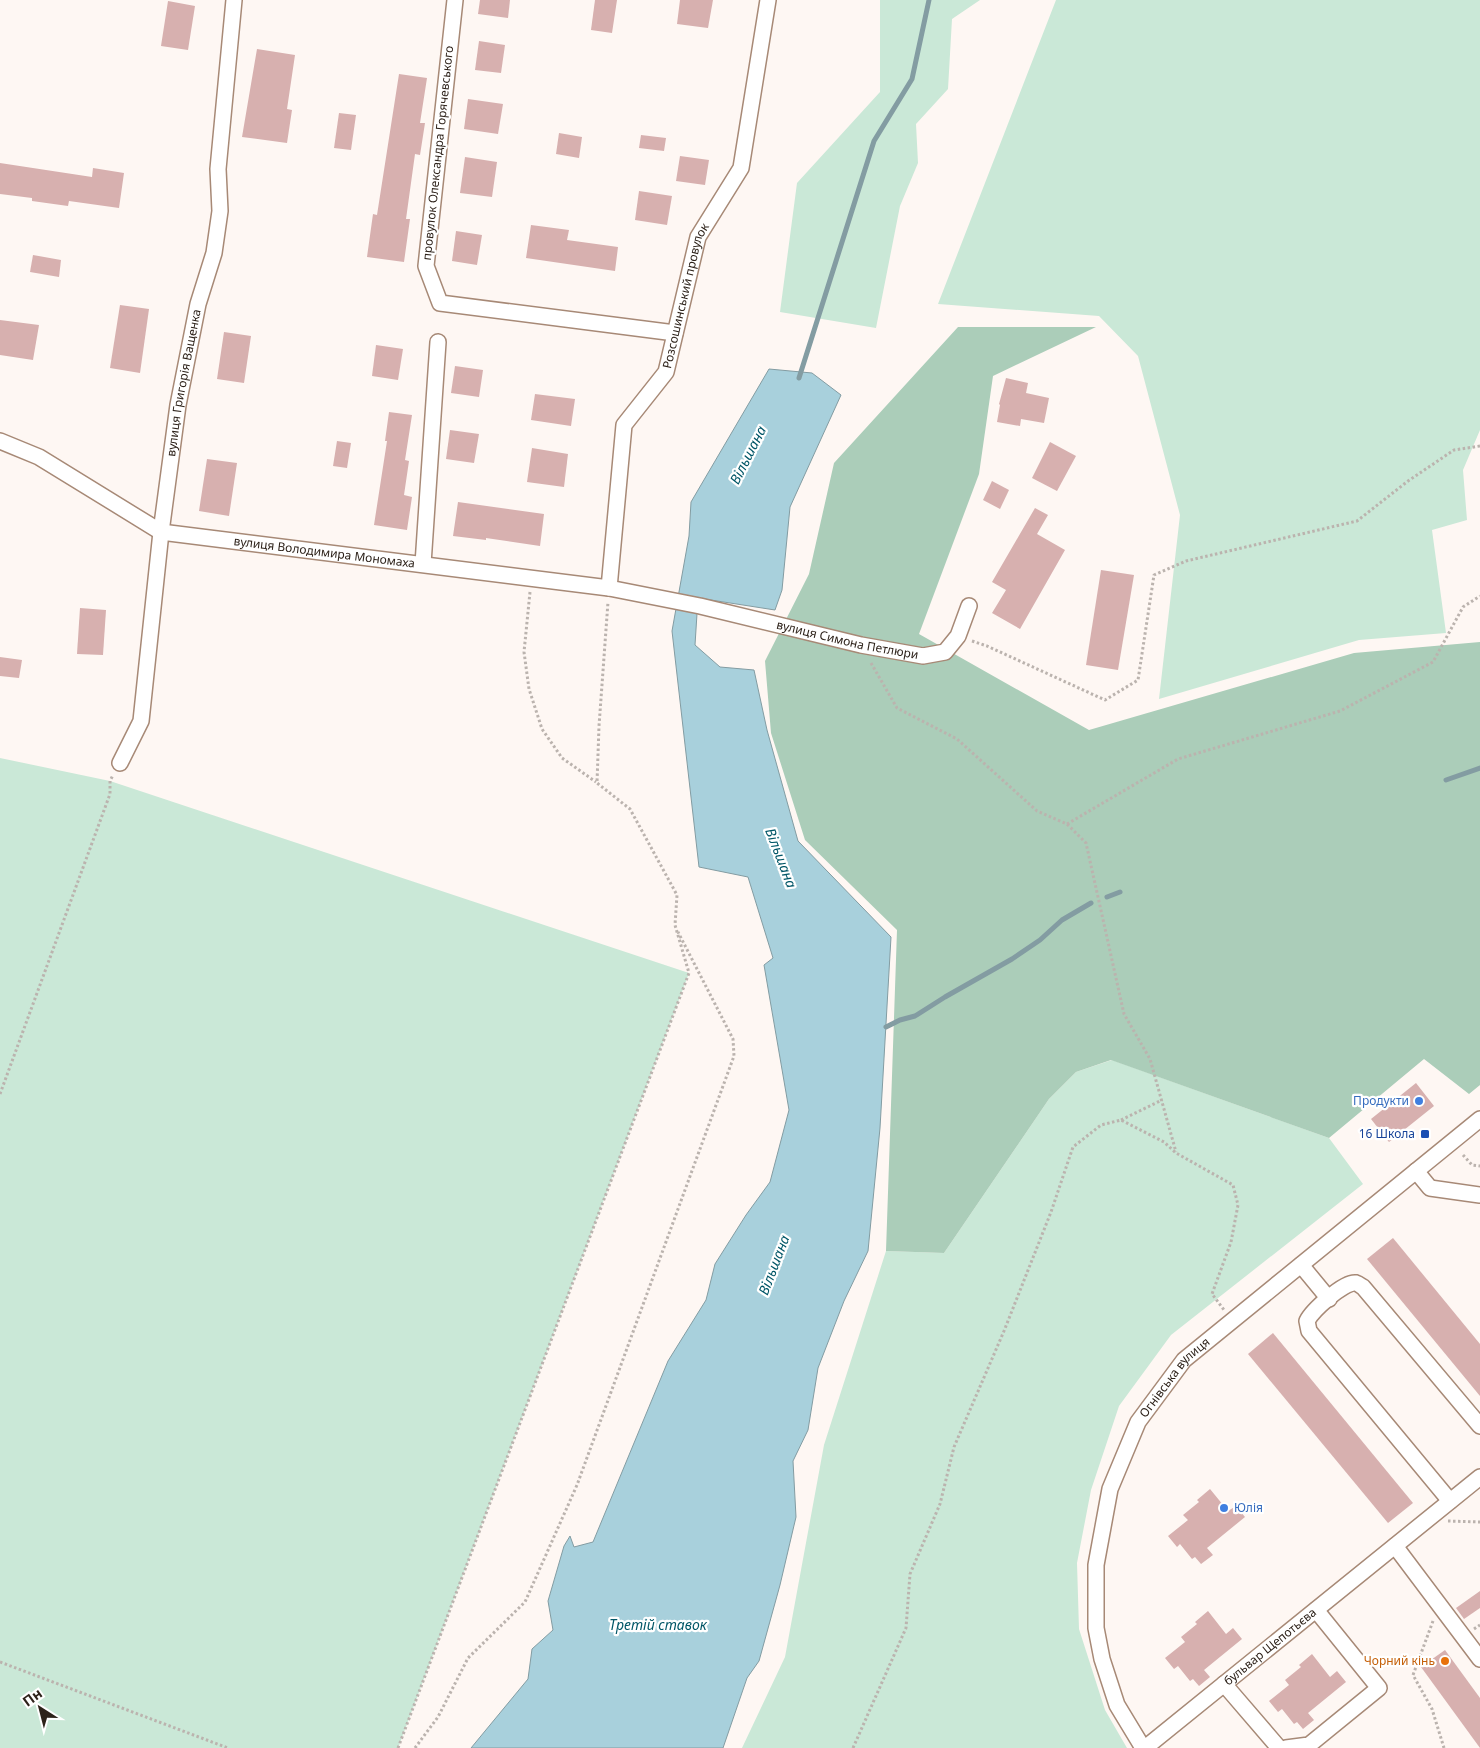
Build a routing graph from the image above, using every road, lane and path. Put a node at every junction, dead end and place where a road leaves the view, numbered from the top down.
1 (234, 0) edge
2 (455, 0) edge
3 (768, 0) edge
4 (675, 333) junction
5 (438, 342) dead end
6 (0, 441) edge
7 (1480, 446) edge
8 (160, 532) junction
9 (423, 564) junction
10 (531, 578) junction
11 (609, 588) junction
12 (1480, 596) edge
13 (671, 600) joint
14 (968, 606) dead end
15 (958, 636) junction
16 (861, 645) junction
17 (120, 763) dead end
18 (110, 781) dead end
19 (597, 782) junction
20 (1067, 824) junction
21 (675, 925) junction
22 (0, 1094) edge
23 (1162, 1100) junction
24 (1480, 1119) edge
25 (1121, 1120) junction
26 (1176, 1153) junction
27 (1463, 1155) dead end
28 (1480, 1166) edge
29 (1416, 1171) junction
30 (1480, 1195) edge
31 (1301, 1265) junction
32 (1329, 1299) junction
33 (1222, 1307) junction
34 (1216, 1313) dead end
35 (1232, 1320) junction
36 (1480, 1426) edge
37 (1480, 1477) edge
38 (1450, 1501) junction
39 (1426, 1521) junction
40 (1480, 1522) edge
41 (1395, 1546) junction
42 (1439, 1605) junction
43 (1316, 1610) junction
44 (1480, 1659) edge
45 (0, 1662) edge
46 (1224, 1684) junction
47 (228, 1748) edge
48 (398, 1748) edge
49 (415, 1748) edge
50 (853, 1748) edge
51 (1144, 1748) edge
52 (1279, 1748) edge
53 (1286, 1748) edge
54 (1444, 1748) edge

1 - 8 street, вулиця Григорія Ващенка
2 - 4 street, провулок Олександра Горячевського
3 - 4 street, Розсошинський провулок
4 - 11 street, Розсошинський провулок
5 - 9 street
6 - 8 street, вулиця Володимира Мономаха
7 - 15 path
8 - 9 street, вулиця Володимира Мономаха
8 - 17 street, вулиця Григорія Ващенка
9 - 10 street, вулиця Володимира Мономаха
10 - 11 street, вулиця Володимира Мономаха
10 - 19 path
11 - 13 street, вулиця Володимира Мономаха
11 - 19 path
12 - 20 path
13 - 16 street, вулиця Симона Петлюри
14 - 15 street, вулиця Симона Петлюри
15 - 16 street, вулиця Симона Петлюри
16 - 20 path
18 - 22 path
19 - 21 path
20 - 23 path
21 - 48 path
21 - 49 path
23 - 25 path
23 - 26 path
24 - 29 street, Огнівська вулиця
25 - 26 path
25 - 50 path
26 - 33 path
27 - 28 path
29 - 30 street
29 - 31 street, Огнівська вулиця
31 - 32 street
31 - 35 street, Огнівська вулиця
32 - 36 street
32 - 38 street
33 - 34 path
33 - 35 path
35 - 51 street, Огнівська вулиця
37 - 38 street, бульвар Щепотьєва
38 - 39 street, бульвар Щепотьєва
39 - 40 path
39 - 41 street, бульвар Щепотьєва
41 - 42 street
41 - 43 street, бульвар Щепотьєва
42 - 44 street
42 - 54 path
43 - 46 street, бульвар Щепотьєва
43 - 53 street
45 - 47 path
46 - 51 street, бульвар Щепотьєва
46 - 52 street

